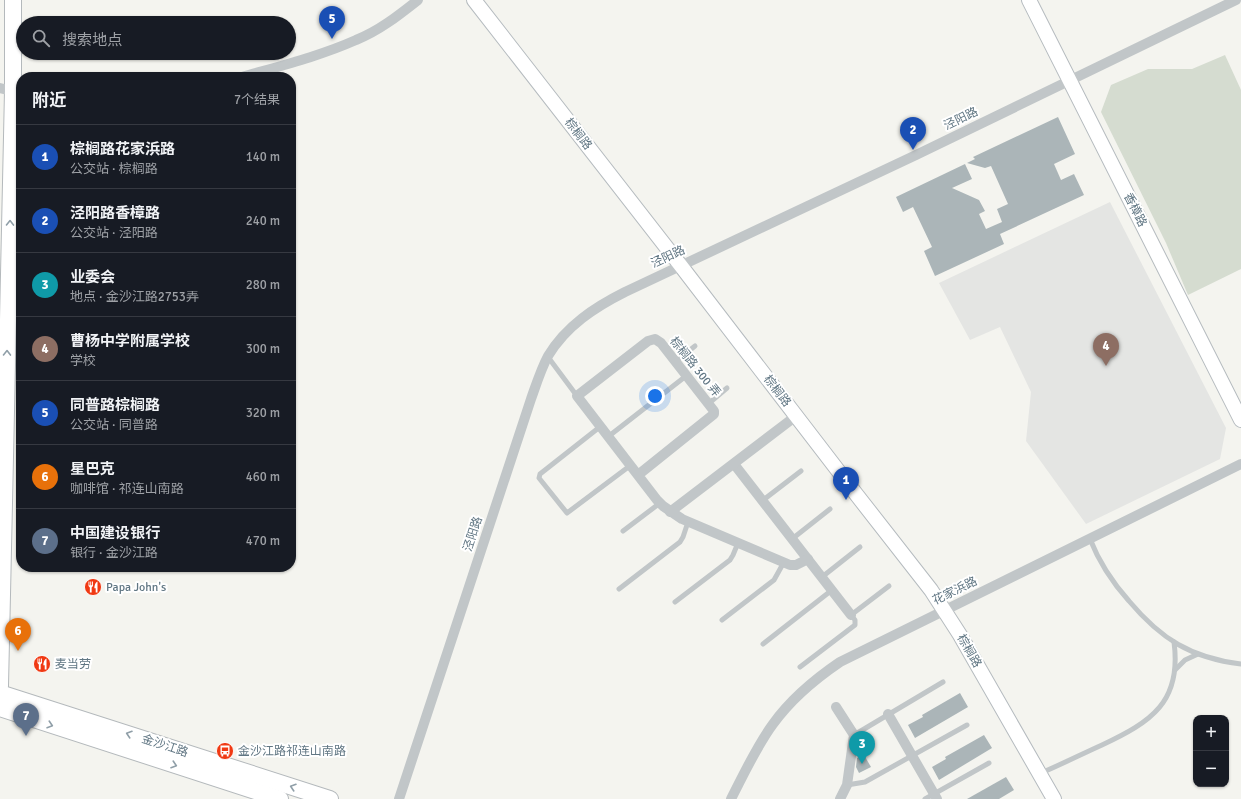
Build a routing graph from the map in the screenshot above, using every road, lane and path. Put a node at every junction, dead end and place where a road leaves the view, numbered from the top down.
1 (13, 0) edge
2 (418, 0) edge
3 (474, 0) edge
4 (1029, 0) edge
5 (1236, 0) edge
6 (260, 72) edge
7 (1069, 81) junction
8 (11, 91) edge
9 (681, 266) junction
10 (695, 346) dead end
11 (548, 357) junction
12 (675, 362) junction
13 (686, 376) junction
14 (727, 388) dead end
15 (577, 396) junction
16 (708, 404) junction
17 (796, 416) junction
18 (1241, 420) edge
19 (601, 426) junction
20 (609, 436) junction
21 (734, 464) junction
22 (1241, 464) edge
23 (631, 465) junction
24 (801, 471) dead end
25 (638, 475) junction
26 (762, 501) junction
27 (660, 503) junction
28 (830, 509) dead end
29 (670, 512) junction
30 (688, 522) junction
31 (623, 531) dead end
32 (792, 539) junction
33 (1090, 539) junction
34 (738, 543) junction
35 (860, 547) dead end
36 (808, 559) junction
37 (784, 562) junction
38 (822, 577) junction
39 (889, 586) dead end
40 (619, 589) dead end
41 (832, 590) junction
42 (675, 602) dead end
43 (945, 610) junction
44 (851, 615) junction
45 (722, 620) dead end
46 (1174, 642) junction
47 (762, 644) dead end
48 (1198, 654) junction
49 (1241, 664) edge
50 (800, 667) dead end
51 (1175, 670) junction
52 (943, 682) dead end
53 (0, 686) edge
54 (0, 693) edge
55 (0, 698) edge
56 (836, 707) dead end
57 (0, 708) edge
58 (888, 714) junction
59 (0, 720) edge
60 (967, 725) dead end
61 (854, 735) junction
62 (912, 756) junction
63 (989, 763) dead end
64 (1040, 774) junction
65 (847, 785) junction
66 (936, 796) edge
67 (280, 799) edge
68 (330, 799) edge
69 (399, 799) edge
70 (731, 799) edge
71 (840, 799) edge
72 (925, 799) edge
73 (1054, 799) edge

1 - 8 main road
2 - 6 street
3 - 9 street, 棕榈路
4 - 7 street, 香樟路
5 - 7 street, 泾阳路
7 - 9 street, 泾阳路
7 - 18 street, 香樟路
53 -> 8 main road
9 - 11 street, 泾阳路
9 - 17 street, 棕榈路
10 - 12 lane
11 - 15 lane
11 - 69 street, 泾阳路
12 - 13 street, 棕榈路 300 弄
12 - 15 street, 棕榈路 300 弄
13 - 16 street, 棕榈路 300 弄
13 - 20 lane
14 - 16 lane
15 - 19 street
16 - 25 street, 棕榈路 300 弄
17 - 21 street
17 - 43 street, 棕榈路
19 - 20 street
19 - 23 lane
20 - 23 street
21 - 26 street
21 - 29 street
22 - 33 street, 花家浜路
23 - 25 street
24 - 26 lane
25 - 27 street
26 - 32 street
27 - 29 street
27 - 31 lane
28 - 32 lane
29 - 30 street
30 - 34 street
30 - 40 lane
32 - 36 street
33 - 43 street, 花家浜路
33 - 46 lane
34 - 37 street
34 - 42 lane
35 - 38 lane
36 - 37 street
36 - 38 street
37 - 45 lane
38 - 41 street
39 - 44 lane
41 - 44 street
41 - 47 lane
43 - 64 street, 棕榈路
43 - 70 street, 花家浜路
44 - 50 lane
46 - 48 lane
46 - 51 lane
48 - 49 lane
48 - 51 lane
51 - 64 lane
52 - 58 lane
68 -> 54 main road, 金沙江路
55 - 57 main road
56 - 61 street
57 - 59 main road
57 -> 67 main road, 金沙江路
58 - 61 lane
58 - 62 street
60 - 62 lane
61 - 65 street
62 - 65 lane
62 - 66 street
63 - 66 lane
64 - 73 street, 棕榈路
65 - 71 street
66 - 72 lane

